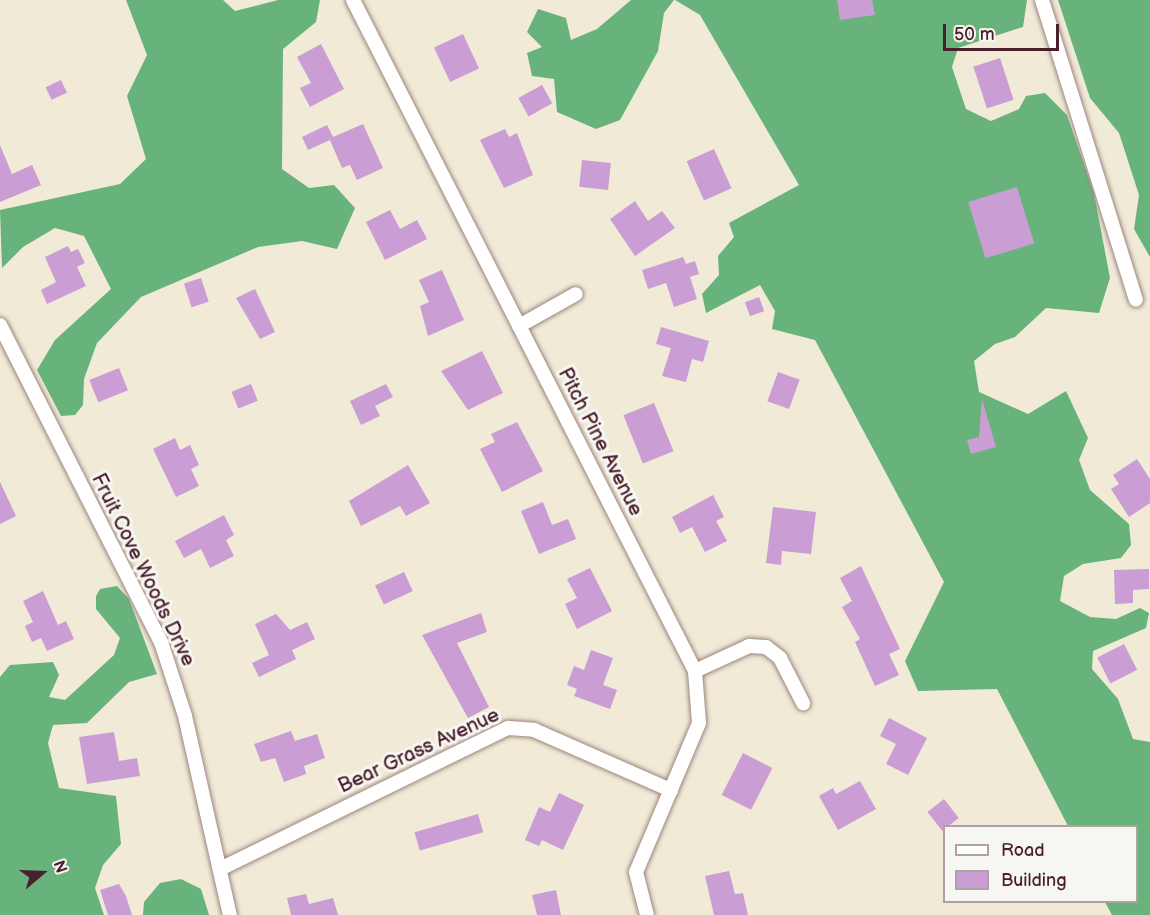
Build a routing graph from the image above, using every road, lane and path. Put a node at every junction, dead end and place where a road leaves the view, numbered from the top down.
1 (353, 0) edge
2 (1042, 0) edge
3 (576, 294) dead end
4 (1137, 300) dead end
5 (0, 325) edge
6 (519, 326) junction
7 (696, 671) junction
8 (803, 703) dead end
9 (671, 790) junction
10 (220, 869) junction
11 (230, 915) edge
12 (647, 915) edge

1 - 6 street, Pitch Pine Avenue
2 - 4 street
3 - 6 street
5 - 10 street, Fruit Cove Woods Drive
6 - 7 street, Pitch Pine Avenue
7 - 8 street
7 - 9 street, Pitch Pine Avenue
9 - 10 street, Bear Grass Avenue
9 - 12 street, Pitch Pine Avenue
10 - 11 street, Fruit Cove Woods Drive

